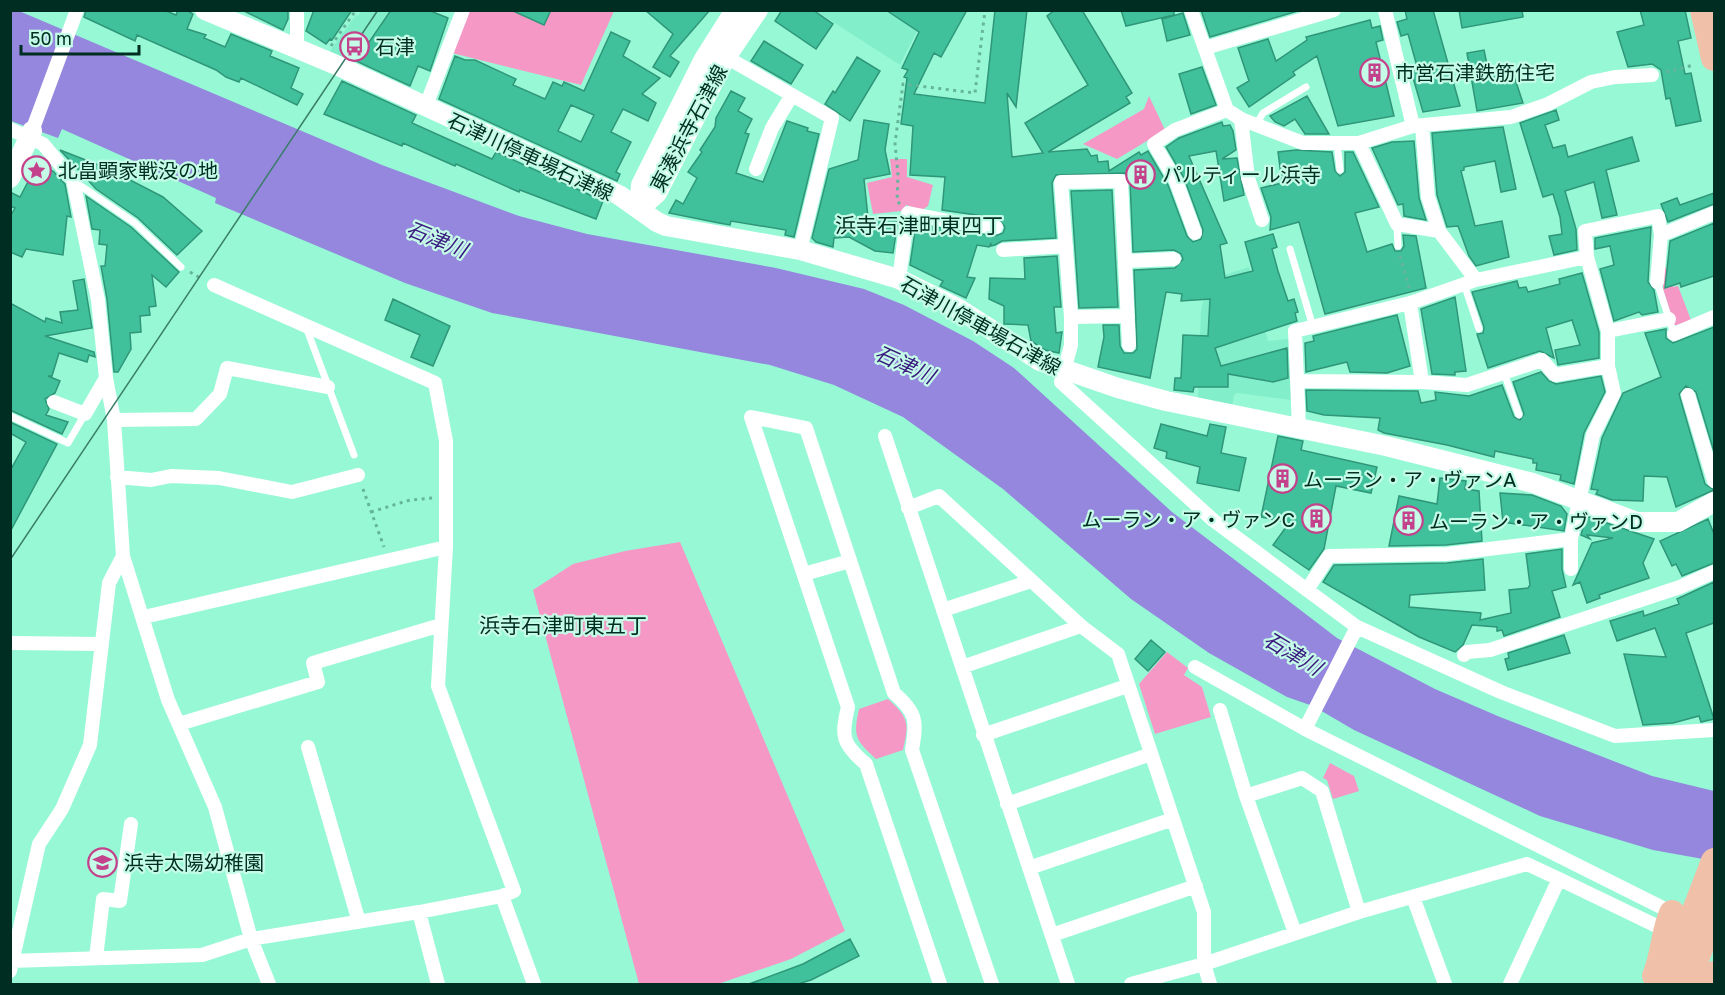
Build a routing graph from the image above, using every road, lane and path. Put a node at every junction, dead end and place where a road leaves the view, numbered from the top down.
1 (205, 10) edge
2 (297, 10) edge
3 (357, 10) edge
4 (463, 10) edge
5 (735, 10) edge
6 (758, 10) edge
7 (985, 10) edge
8 (1191, 10) edge
9 (1334, 10) edge
10 (1385, 10) edge
11 (1702, 10) edge
12 (1712, 10) edge
13 (73, 15) edge
14 (357, 16) dead end
15 (1714, 20) edge
16 (297, 48) junction
17 (1205, 48) junction
18 (726, 57) junction
19 (322, 59) junction
20 (1709, 60) edge
21 (1652, 75) joint
22 (1306, 87) dead end
23 (792, 95) junction
24 (425, 108) junction
25 (1227, 110) junction
26 (1241, 118) junction
27 (1256, 125) junction
28 (1417, 126) junction
29 (10, 129) edge
30 (30, 134) junction
31 (1337, 143) junction
32 (1359, 143) junction
33 (756, 169) dead end
34 (1340, 170) dead end
35 (10, 178) edge
36 (73, 180) junction
37 (901, 205) dead end
38 (639, 208) junction
39 (1714, 213) edge
40 (1262, 220) dead end
41 (1397, 224) junction
42 (996, 227) dead end
43 (1439, 231) junction
44 (1195, 233) dead end
45 (1661, 235) junction
46 (1066, 246) junction
47 (1398, 246) joint
48 (1290, 249) dead end
49 (800, 250) junction
50 (1003, 250) dead end
51 (1587, 257) junction
52 (1174, 259) dead end
53 (1125, 261) junction
54 (181, 267) dead end
55 (189, 271) dead end
56 (899, 279) junction
57 (1470, 282) junction
58 (1657, 282) joint
59 (211, 284) joint
60 (1411, 302) junction
61 (1128, 316) junction
62 (1714, 316) edge
63 (1071, 317) junction
64 (1669, 319) junction
65 (305, 324) junction
66 (1313, 327) junction
67 (1479, 329) dead end
68 (1608, 331) junction
69 (1674, 334) joint
70 (1129, 345) dead end
71 (1608, 366) junction
72 (1062, 370) junction
73 (1504, 373) junction
74 (106, 378) junction
75 (1299, 381) junction
76 (1422, 381) junction
77 (328, 387) junction
78 (1688, 395) dead end
79 (54, 402) dead end
80 (85, 414) junction
81 (1519, 415) dead end
82 (10, 416) edge
83 (114, 420) junction
84 (1299, 428) junction
85 (885, 436) dead end
86 (354, 455) dead end
87 (358, 476) joint
88 (117, 477) junction
89 (1714, 481) edge
90 (446, 497) junction
91 (1579, 499) junction
92 (1714, 502) edge
93 (908, 508) junction
94 (371, 512) junction
95 (1571, 539) junction
96 (446, 547) junction
97 (123, 556) junction
98 (389, 560) junction
99 (850, 561) junction
100 (1571, 569) dead end
101 (1714, 572) edge
102 (804, 574) junction
103 (1031, 581) junction
104 (1307, 590) junction
105 (943, 610) junction
106 (144, 617) junction
107 (441, 625) junction
108 (1081, 626) junction
109 (1357, 627) junction
110 (10, 643) edge
111 (102, 644) junction
112 (1464, 656) dead end
113 (962, 667) junction
114 (1195, 667) dead end
115 (1127, 686) junction
116 (1220, 710) dead end
117 (179, 724) junction
118 (1305, 729) junction
119 (1714, 730) edge
120 (984, 735) junction
121 (308, 747) dead end
122 (1151, 754) junction
123 (1246, 796) junction
124 (1007, 804) junction
125 (1173, 819) junction
126 (132, 824) dead end
127 (1714, 861) edge
128 (1029, 868) junction
129 (1560, 879) junction
130 (1196, 886) junction
131 (502, 896) junction
132 (1413, 897) junction
133 (419, 912) junction
134 (1359, 912) junction
135 (1714, 914) edge
136 (358, 922) junction
137 (1668, 922) junction
138 (1714, 926) edge
139 (1295, 933) junction
140 (1052, 935) junction
141 (251, 939) junction
142 (96, 958) junction
143 (11, 964) edge
144 (1204, 964) junction
145 (1714, 974) edge
146 (269, 984) edge
147 (438, 984) edge
148 (534, 984) edge
149 (940, 984) edge
150 (992, 984) edge
151 (1068, 984) edge
152 (1131, 984) edge
153 (1210, 984) edge
154 (1445, 984) edge
155 (1510, 984) edge
156 (1651, 984) edge
157 (1667, 984) edge
158 (1686, 984) edge
159 (1710, 984) edge

1 - 16 main road, 石津川停車場石津線
2 - 16 street
3 - 14 path
3 - 19 path
4 - 24 street
5 - 38 main road, 東湊浜寺石津線
6 - 18 main road, 東湊浜寺石津線
7 - 37 path
8 - 17 street
9 - 17 street
10 - 28 street
11 - 20 highway
12 - 15 highway
13 - 30 street
16 - 19 main road, 石津川停車場石津線
17 - 25 street
18 - 23 street
18 - 38 main road, 東湊浜寺石津線
19 - 24 main road, 石津川停車場石津線
20 - 21 path
21 - 28 street
22 - 27 lane
23 - 33 street
23 - 49 street
24 - 38 main road, 石津川停車場石津線
25 - 26 street
25 - 44 street
26 - 27 street
26 - 40 street
27 - 31 street
28 - 32 street
28 - 43 street
29 - 30 street
30 - 35 main road
30 - 36 street
31 - 32 street
31 - 34 lane
32 - 41 street
36 - 54 lane
36 - 74 street
38 - 49 main road, 石津川停車場石津線
39 - 45 street
41 - 43 street
41 - 47 lane
42 - 56 street
43 - 57 street
45 - 51 street
45 - 58 street
46 - 50 street
46 - 53 street
46 - 63 street
47 - 60 path
48 - 66 lane
49 - 56 main road, 石津川停車場石津線
51 - 57 street
51 - 68 street
52 - 53 street
53 - 61 street
55 - 59 path
56 - 72 main road, 石津川停車場石津線
57 - 60 street
57 - 67 lane
58 - 64 lane
59 - 65 street
60 - 66 street
60 - 76 street
61 - 63 street
61 - 70 street
62 - 69 street
63 - 72 street
64 - 68 street
64 - 69 lane
65 - 77 lane
65 - 90 street
66 - 75 street
68 - 71 street
71 - 73 street
71 - 91 street
72 - 84 main road, 石津川停車場石津線
72 - 104 street
73 - 76 street
73 - 81 lane
74 - 80 street
74 - 83 street
75 - 76 street
75 - 84 street
77 - 83 street
77 - 86 lane
78 - 89 street
79 - 80 street
80 - 82 lane
83 - 88 street
84 - 91 main road, 石津川停車場石津線
85 - 93 street
87 - 88 street
87 - 94 path
88 - 97 street
90 - 94 path
90 - 96 street
91 - 92 main road, 石津川停車場石津線
91 - 95 street
93 - 103 street
93 - 105 street
94 - 98 path
95 - 100 street
95 - 104 street
96 - 98 street
96 - 107 street
97 - 106 street
97 - 111 street
98 - 106 street
99 - 102 street
99 - 102 street
99 - 150 street
101 - 112 street
102 - 149 street
103 - 105 street
103 - 108 street
104 - 109 street
105 - 113 street
106 - 117 street
107 - 117 street
107 - 131 street
108 - 113 street
108 - 115 street
109 - 118 street
109 - 119 street
110 - 111 street
111 - 143 street
113 - 120 street
114 - 118 street
115 - 120 street
115 - 122 street
116 - 123 street
117 - 141 street
118 - 137 street
120 - 124 street
121 - 136 street
122 - 124 street
122 - 125 street
123 - 134 street
123 - 139 street
124 - 128 street
125 - 128 street
125 - 130 street
126 - 142 street
127 - 157 highway
128 - 140 street
129 - 132 street
129 - 137 street
129 - 155 street
130 - 140 street
130 - 144 street
131 - 133 street
131 - 148 street
132 - 134 street
132 - 154 street
133 - 136 street
133 - 147 street
134 - 139 street
135 - 158 highway
136 - 141 street
137 - 138 street
137 - 156 highway
139 - 144 street
140 - 151 street
141 - 142 street
141 - 146 street
142 - 143 street
144 - 152 street
144 - 153 street
145 - 159 highway

